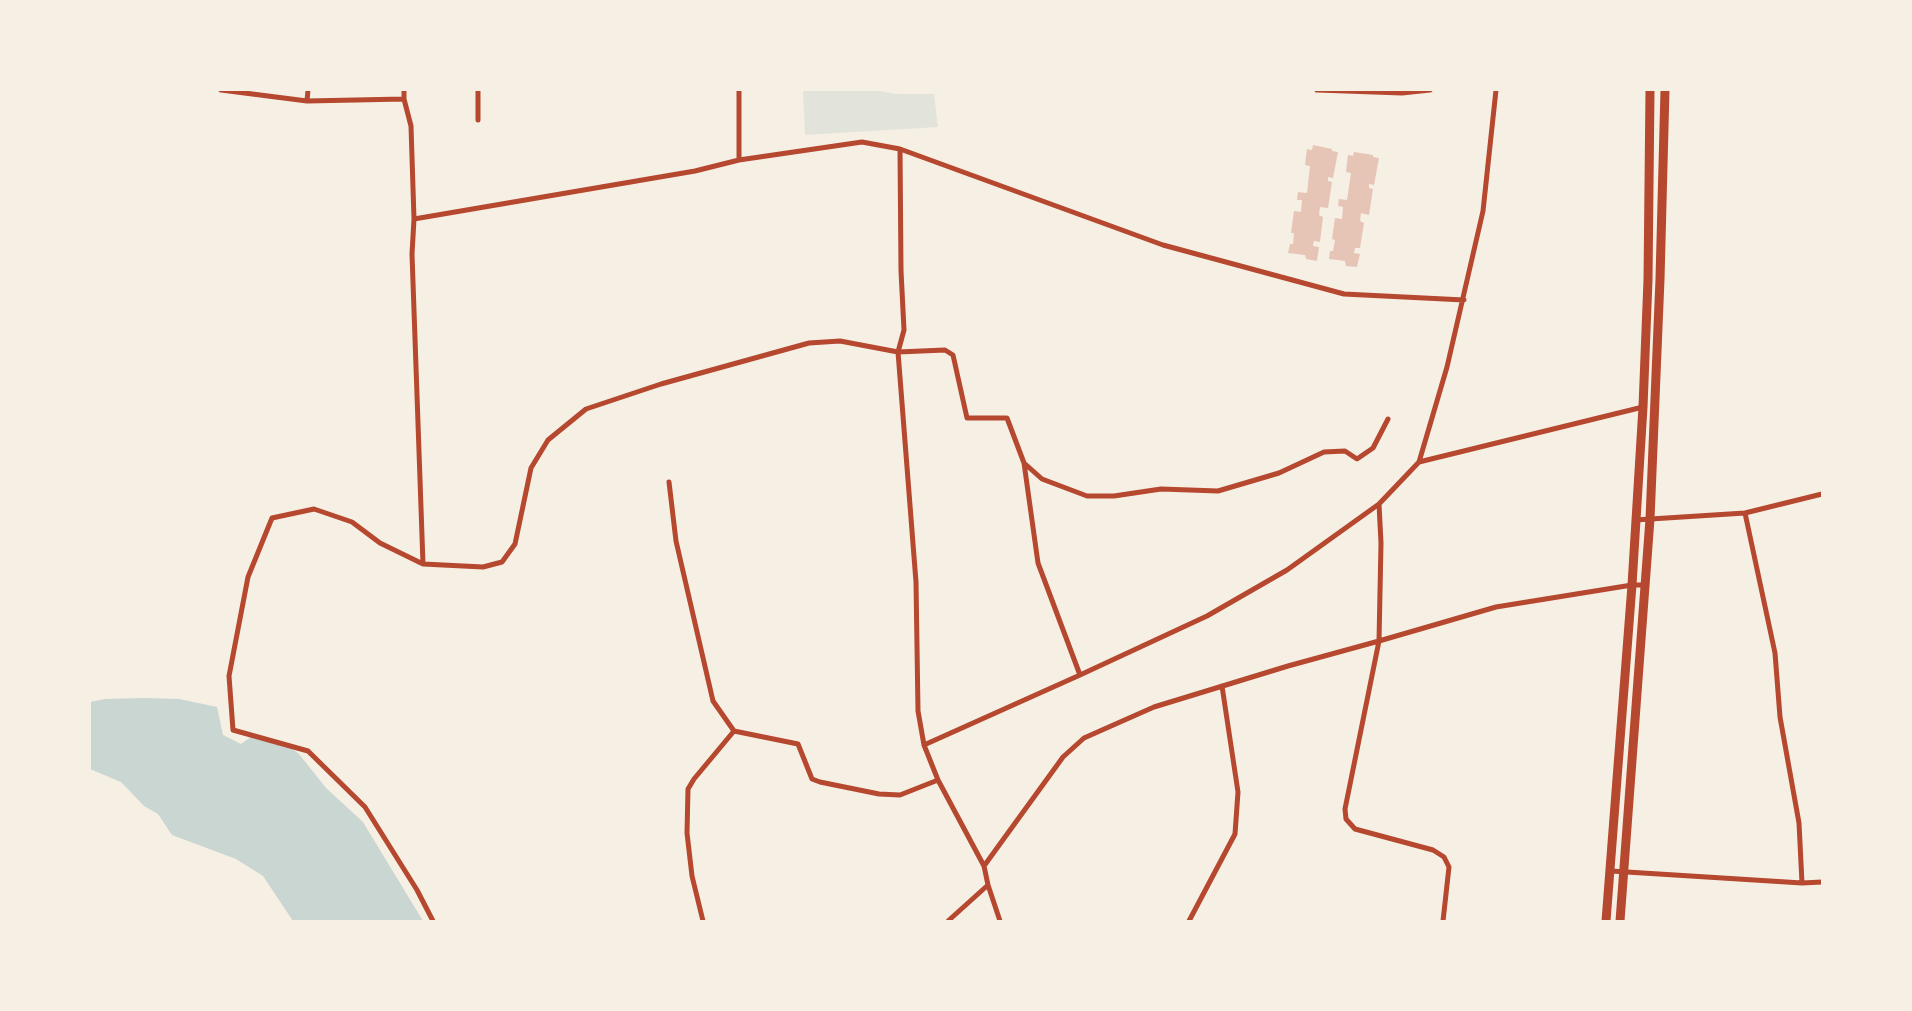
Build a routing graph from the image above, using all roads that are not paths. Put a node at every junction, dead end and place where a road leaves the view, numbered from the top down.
1 (221, 90) edge
2 (308, 90) edge
3 (404, 90) edge
4 (478, 90) edge
5 (739, 90) edge
6 (1317, 90) edge
7 (1430, 90) edge
8 (1496, 90) edge
9 (1650, 90) edge
10 (1665, 90) edge
11 (232, 91) edge
12 (404, 99) junction
13 (307, 101) junction
14 (478, 120) dead end
15 (1649, 143) junction
16 (1665, 143) junction
17 (900, 149) junction
18 (739, 160) junction
19 (1662, 212) junction
20 (1648, 214) junction
21 (414, 219) junction
22 (1660, 279) junction
23 (1648, 280) junction
24 (1464, 300) junction
25 (1645, 346) junction
26 (1658, 346) junction
27 (898, 352) junction
28 (1643, 407) junction
29 (1388, 420) dead end
30 (1652, 450) junction
31 (1639, 452) junction
32 (1419, 462) junction
33 (1024, 463) junction
34 (669, 482) dead end
35 (1822, 494) edge
36 (1379, 504) junction
37 (1745, 513) junction
38 (1650, 519) junction
39 (1635, 520) junction
40 (423, 564) junction
41 (1646, 584) junction
42 (1632, 585) junction
43 (1379, 641) junction
44 (1080, 675) junction
45 (1222, 686) junction
46 (1624, 696) junction
47 (1637, 697) junction
48 (734, 731) junction
49 (924, 745) junction
50 (938, 780) junction
51 (1617, 783) junction
52 (1630, 785) junction
53 (984, 866) junction
54 (1611, 871) junction
55 (1625, 873) junction
56 (1822, 882) edge
57 (1802, 883) junction
58 (988, 885) junction
59 (433, 921) edge
60 (703, 921) edge
61 (948, 921) edge
62 (1000, 921) edge
63 (1188, 921) edge
64 (1443, 921) edge
65 (1606, 921) edge
66 (1620, 921) edge

1 - 11 street
2 - 13 street
3 - 12 street
4 - 14 street
5 - 18 street
6 - 7 street
8 - 24 street
9 - 15 street
10 - 16 street
11 - 13 street
12 - 13 street
12 - 21 street
15 - 16 street
15 - 20 street
16 - 19 street
17 - 18 street
17 - 24 street
17 - 27 street
18 - 21 street
19 - 20 street
19 - 22 street
20 - 23 street
21 - 40 street
22 - 23 street
22 - 26 street
23 - 25 street
24 - 32 street
25 - 26 street
25 - 28 street
26 - 30 street
27 - 33 street
27 - 40 street
27 - 49 street
28 - 31 street
28 - 32 street
29 - 33 street
30 - 31 street
30 - 38 street
31 - 39 street
32 - 36 street
33 - 44 street
34 - 48 street
35 - 37 street
36 - 43 street
36 - 44 street
37 - 38 street
37 - 57 street
38 - 39 street
38 - 41 street
39 - 42 street
40 - 59 street
41 - 42 street
41 - 47 street
42 - 43 street
42 - 46 street
43 - 45 street
43 - 64 street
44 - 49 street
45 - 53 street
45 - 63 street
46 - 47 street
46 - 51 street
47 - 52 street
48 - 50 street
48 - 60 street
49 - 50 street
50 - 53 street
51 - 52 street
51 - 54 street
52 - 55 street
53 - 58 street
54 - 55 street
54 - 65 street
55 - 57 street
55 - 66 street
56 - 57 street
58 - 61 street
58 - 62 street

